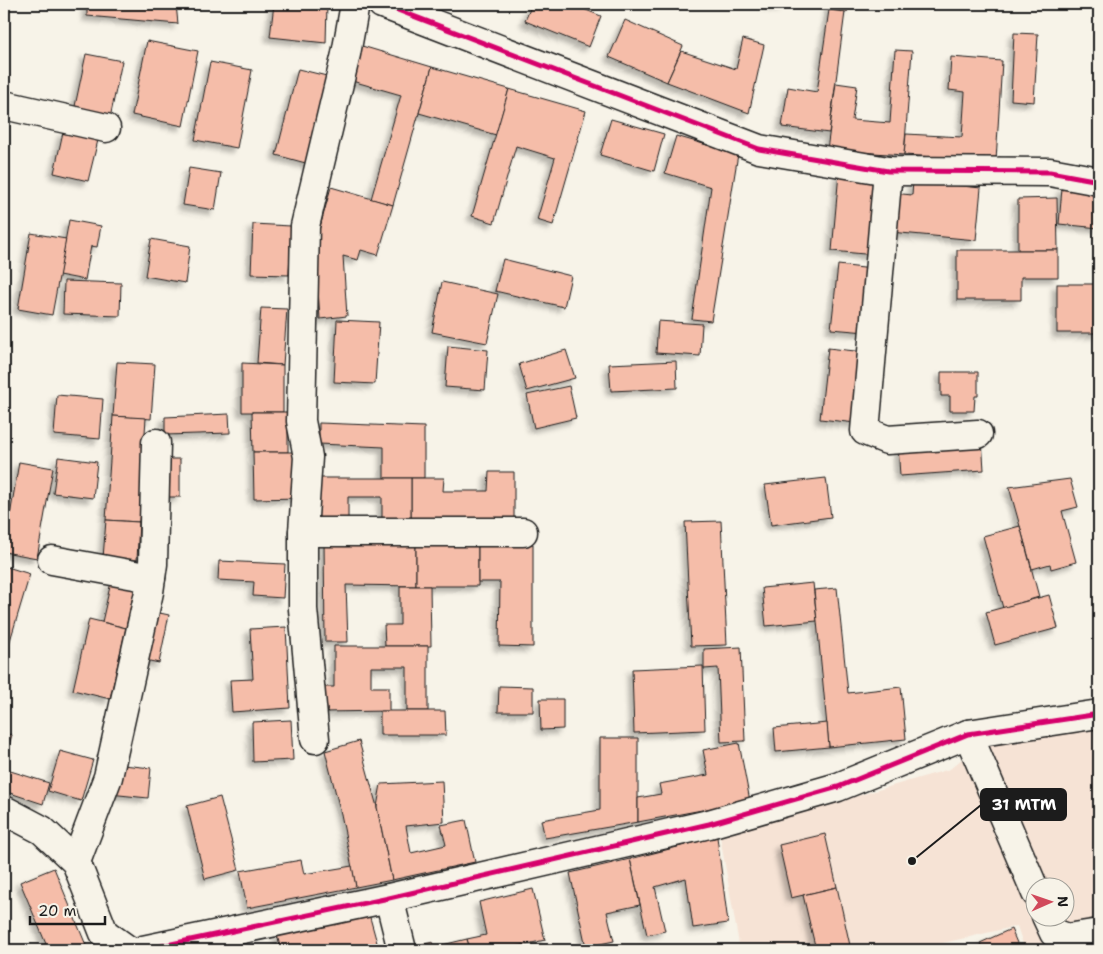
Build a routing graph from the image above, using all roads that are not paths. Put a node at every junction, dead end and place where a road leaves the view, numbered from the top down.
1 (355, 4) edge
2 (382, 4) edge
3 (4, 105) edge
4 (106, 128) dead end
5 (888, 171) junction
6 (1099, 182) edge
7 (978, 434) dead end
8 (156, 443) dead end
9 (303, 532) junction
10 (522, 532) dead end
11 (52, 560) dead end
12 (151, 578) junction
13 (1099, 714) edge
14 (968, 734) junction
15 (315, 739) dead end
16 (4, 810) edge
17 (76, 862) junction
18 (1029, 876) edge
19 (389, 898) junction
20 (1051, 926) edge
21 (1099, 933) edge
22 (128, 950) edge
23 (143, 950) edge
24 (402, 950) edge

1 - 9 street
2 - 5 street
3 - 4 street
5 - 6 street
5 - 7 street
8 - 12 street
9 - 10 street
9 - 15 street
11 - 12 street
12 - 17 street
13 - 14 street
14 - 18 street
14 - 19 street
16 - 17 street
17 - 22 street
19 - 23 street
19 - 24 street
20 - 21 street

